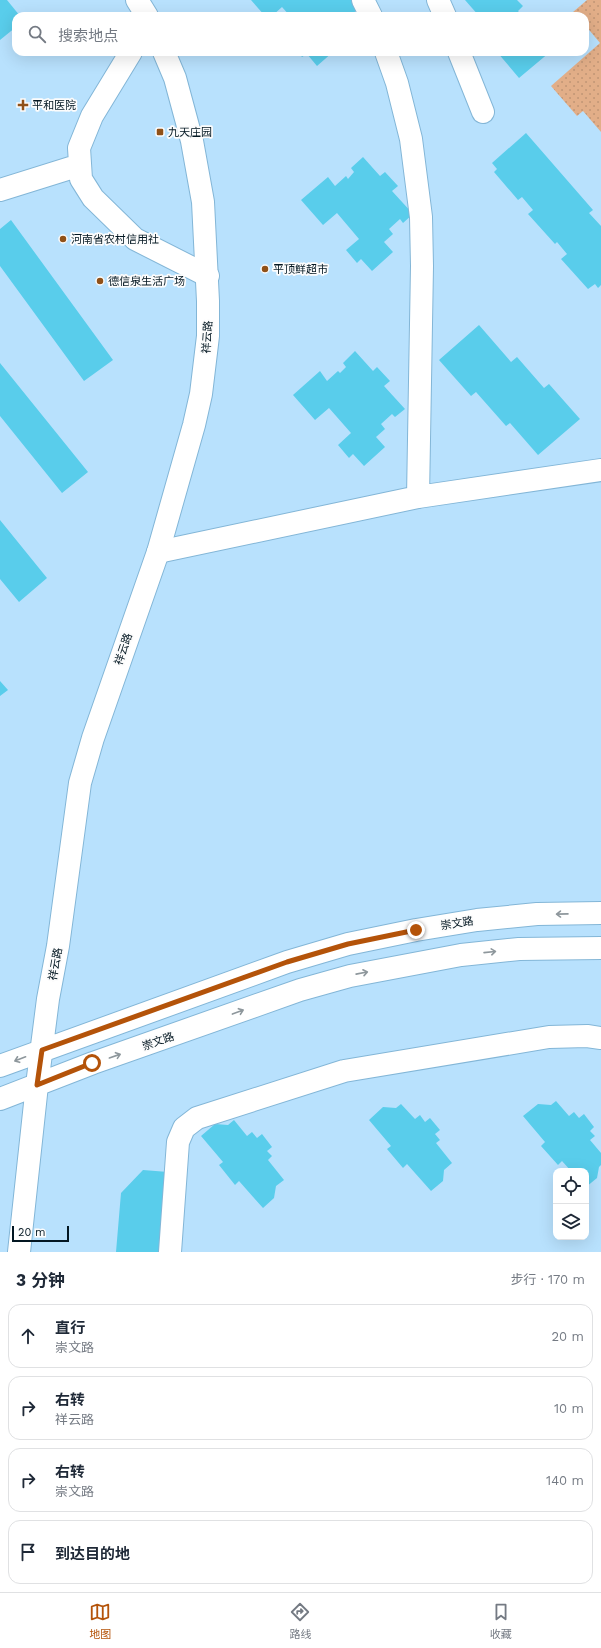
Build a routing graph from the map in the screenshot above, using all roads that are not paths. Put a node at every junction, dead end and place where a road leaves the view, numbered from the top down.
1 (137, 0) edge
2 (363, 0) edge
3 (438, 0) edge
4 (144, 12) edge
5 (369, 12) edge
6 (443, 12) edge
7 (129, 56) edge
8 (166, 56) edge
9 (387, 56) edge
10 (461, 56) edge
11 (483, 112) dead end
12 (80, 165) junction
13 (0, 190) edge
14 (208, 276) junction
15 (601, 470) edge
16 (418, 497) junction
17 (158, 552) junction
18 (601, 913) edge
19 (601, 948) edge
20 (601, 1038) edge
21 (42, 1050) junction
22 (0, 1066) edge
23 (37, 1085) junction
24 (0, 1099) edge
25 (18, 1252) edge
26 (170, 1252) edge

1 - 4 main road
2 - 5 main road
3 - 6 main road
7 - 12 main road
8 - 14 main road, 祥云路
9 - 16 main road
10 - 11 main road
12 - 13 main road
12 - 14 main road
14 - 17 main road, 祥云路
15 - 16 main road
16 - 17 main road
17 - 21 main road, 祥云路
18 -> 21 main road, 崇文路
23 -> 19 main road, 崇文路
20 - 26 main road
21 -> 22 main road, 崇文路
21 - 23 main road, 祥云路
23 - 24 main road, 崇文路
23 - 25 main road, 祥云路

